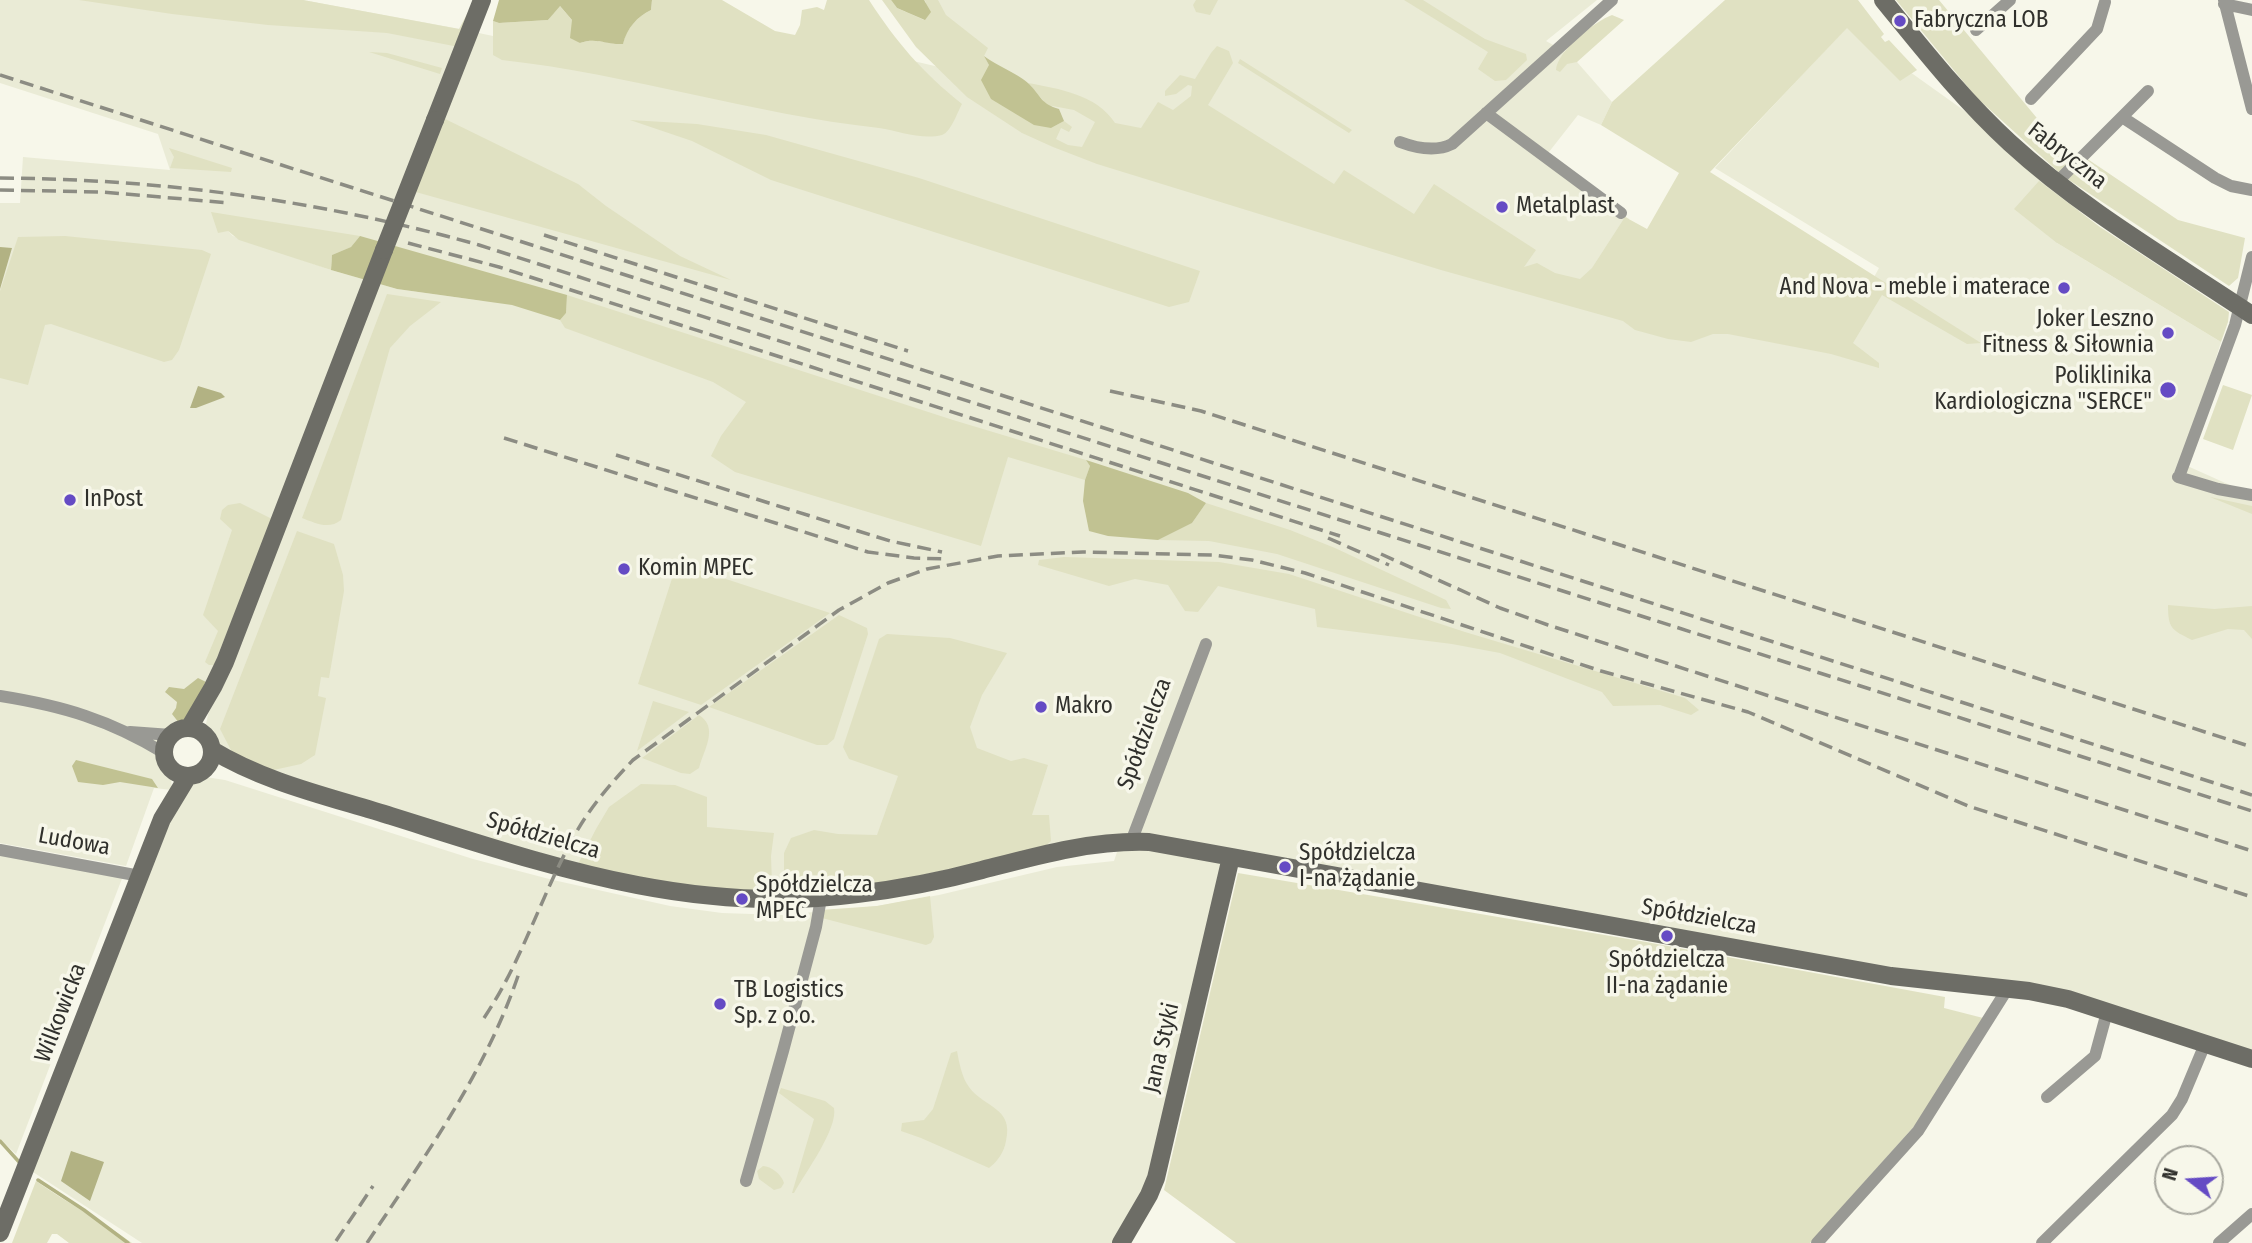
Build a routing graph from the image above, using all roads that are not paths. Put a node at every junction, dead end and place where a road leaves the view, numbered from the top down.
1 (482, 0) edge
2 (1612, 0) edge
3 (1883, 0) edge
4 (2010, 0) edge
5 (2108, 1) edge
6 (2224, 2) edge
7 (2252, 10) edge
8 (1976, 30) dead end
9 (2148, 91) dead end
10 (2031, 99) dead end
11 (2252, 109) edge
12 (1486, 113) junction
13 (2122, 117) junction
14 (1400, 142) dead end
15 (2057, 182) junction
16 (2252, 190) edge
17 (1621, 214) dead end
18 (2252, 257) edge
19 (2246, 311) edge
20 (2252, 495) edge
21 (1206, 644) dead end
22 (0, 696) edge
23 (196, 731) junction
24 (168, 744) junction
25 (209, 759) junction
26 (180, 773) junction
27 (1131, 842) junction
28 (0, 850) edge
29 (1231, 858) junction
30 (140, 876) junction
31 (821, 898) junction
32 (2008, 988) junction
33 (2107, 1012) junction
34 (2205, 1044) junction
35 (2252, 1059) edge
36 (2047, 1097) dead end
37 (746, 1181) dead end
38 (2252, 1214) edge
39 (3, 1228) edge
40 (1831, 1238) edge
41 (2, 1243) edge
42 (1121, 1243) edge
43 (1817, 1243) edge
44 (2042, 1243) edge
45 (2219, 1243) edge

1 - 23 street, bridge
2 - 12 street
3 - 15 street, Fabryczna
4 - 8 street
5 - 10 street
6 - 7 street
6 - 11 street
9 - 13 street
12 - 14 street
12 - 17 street
13 - 15 street
13 - 16 street
15 - 19 street, Fabryczna
18 - 19 street
19 - 20 street
21 - 27 street, Spółdzielcza
22 - 24 street
23 - 24 street
23 - 25 street
24 - 26 street
25 - 26 street
25 - 31 street, Spółdzielcza
26 - 30 street, Wilkowicka
27 - 29 street, Spółdzielcza
27 - 31 street, Spółdzielcza
28 - 30 street, Ludowa
29 - 32 street, Spółdzielcza
29 - 42 street, Jana Styki
30 - 39 street, Wilkowicka
31 - 37 street
32 - 33 street, Spółdzielcza
32 - 40 street
33 - 34 street, Spółdzielcza
33 - 36 street
34 - 35 street, Spółdzielcza
34 - 44 street
38 - 45 street
39 - 41 street, Wilkowicka
40 - 43 street

